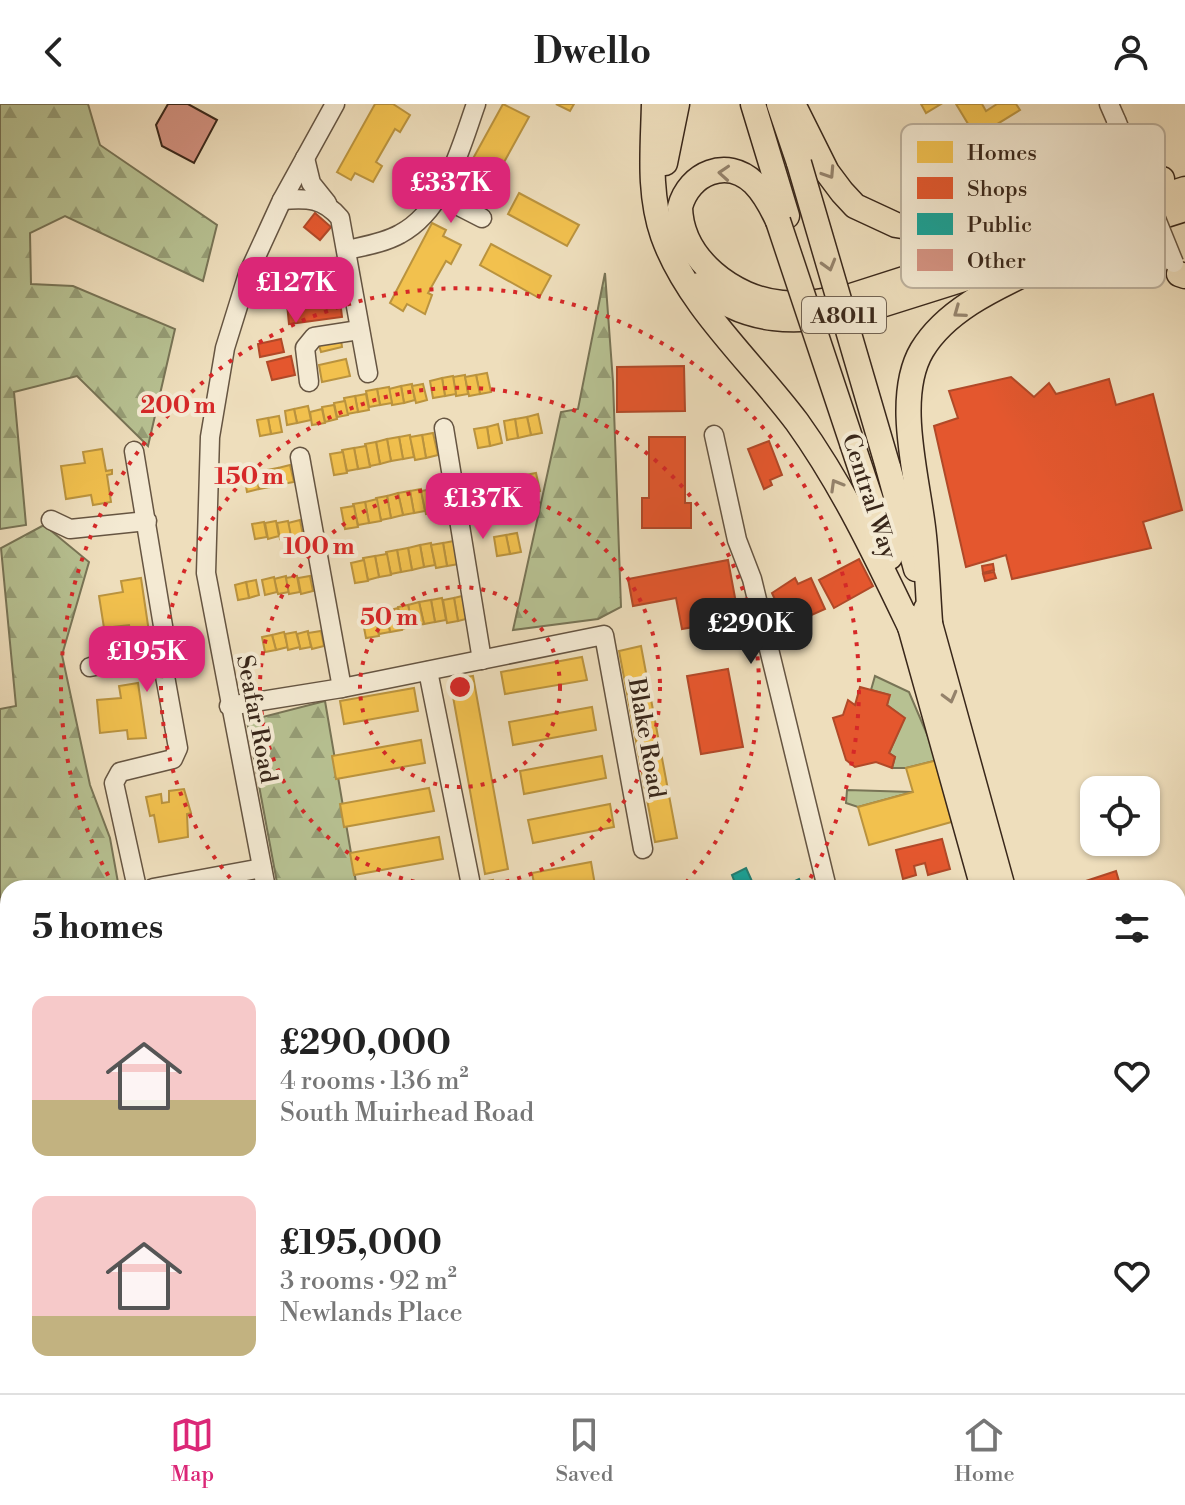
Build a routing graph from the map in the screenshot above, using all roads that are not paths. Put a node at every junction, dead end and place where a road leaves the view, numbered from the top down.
1 (335, 104) edge
2 (476, 104) edge
3 (654, 104) edge
4 (677, 104) edge
5 (753, 104) edge
6 (779, 104) edge
7 (793, 104) edge
8 (305, 158) junction
9 (1185, 174) edge
10 (1165, 179) edge
11 (1185, 189) edge
12 (1165, 195) edge
13 (439, 196) junction
14 (282, 200) junction
15 (327, 203) junction
16 (1185, 209) edge
17 (1165, 215) edge
18 (657, 217) junction
19 (482, 218) dead end
20 (783, 220) junction
21 (901, 226) edge
22 (1165, 238) edge
23 (347, 250) junction
24 (669, 250) junction
25 (1181, 276) edge
26 (901, 280) edge
27 (935, 288) edge
28 (1001, 288) edge
29 (359, 330) junction
30 (368, 373) dead end
31 (309, 382) dead end
32 (444, 428) dead end
33 (714, 435) dead end
34 (134, 451) dead end
35 (300, 457) dead end
36 (51, 520) dead end
37 (147, 521) junction
38 (920, 626) junction
39 (161, 654) junction
40 (482, 660) junction
41 (90, 667) dead end
42 (428, 671) junction
43 (342, 688) junction
44 (229, 706) junction
45 (643, 849) dead end
46 (262, 868) junction
47 (135, 880) edge
48 (197, 880) edge
49 (264, 880) edge
50 (470, 880) dead end
51 (825, 880) edge
52 (981, 880) edge
53 (1000, 880) edge

1 - 8 street, Seafar Road
2 - 13 street
3 - 18 main road
4 - 18 main road
5 - 20 main road
6 -> 38 main road, Central Way / A8011, bridge
7 -> 21 main road
8 - 14 street, Seafar Road
8 - 15 street
10 -> 9 main road
12 -> 11 main road
13 - 19 street
13 - 23 street
14 - 15 street
14 - 44 street, Seafar Road
15 - 23 street
16 - 17 main road
18 - 24 main road
20 -> 26 main road
20 - 38 main road, Central Way / A8011, bridge
22 - 25 street, bridge
23 - 29 street
24 - 27 main road
38 -> 24 main road
28 -> 38 main road
29 - 30 street
29 - 31 street
32 - 40 street
33 - 51 street
34 - 37 street
35 - 43 street
36 - 37 street
37 - 39 street
38 - 52 main road, Central Way / A8011
38 -> 53 main road, Central Way / A8011
39 - 41 street
39 - 47 street
40 - 42 street
40 - 45 street, Blake Road
42 - 43 street
42 - 50 street
43 - 44 street
44 - 46 street, Seafar Road
46 - 48 street
46 - 49 street, Seafar Road

